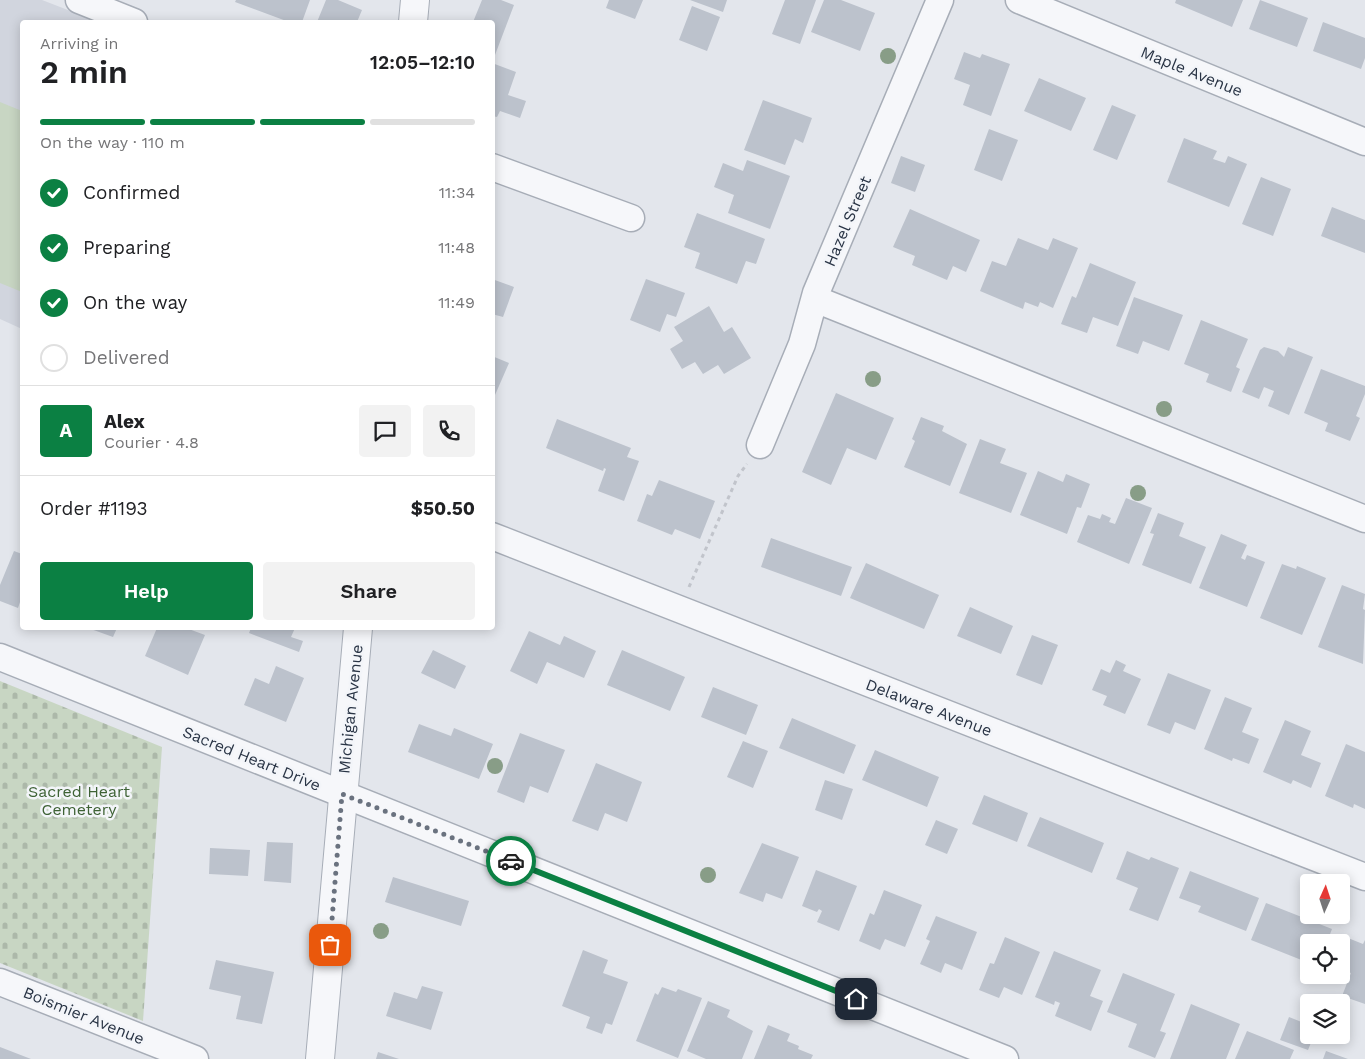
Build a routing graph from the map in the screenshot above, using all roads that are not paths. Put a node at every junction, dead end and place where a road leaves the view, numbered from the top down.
1 (79, 0) edge
2 (415, 0) edge
3 (940, 0) edge
4 (1019, 0) edge
5 (129, 20) edge
6 (413, 20) edge
7 (1365, 142) edge
8 (495, 168) edge
9 (632, 218) dead end
10 (815, 299) junction
11 (760, 445) road end
12 (1365, 519) edge
13 (495, 537) edge
14 (358, 630) edge
15 (0, 657) edge
16 (342, 794) junction
17 (1365, 877) edge
18 (0, 982) edge
19 (195, 1059) edge
20 (320, 1059) edge
21 (1005, 1059) edge

1 - 5 street
2 - 6 street
3 - 10 street, Hazel Street
4 - 7 street, Maple Avenue
8 - 9 street
10 - 11 street, Hazel Street
10 - 12 street
13 - 17 street, Delaware Avenue
14 - 16 street, Michigan Avenue
15 - 16 street, Sacred Heart Drive
16 - 20 street, Michigan Avenue
16 - 21 street, Sacred Heart Drive
18 - 19 street, Boismier Avenue

